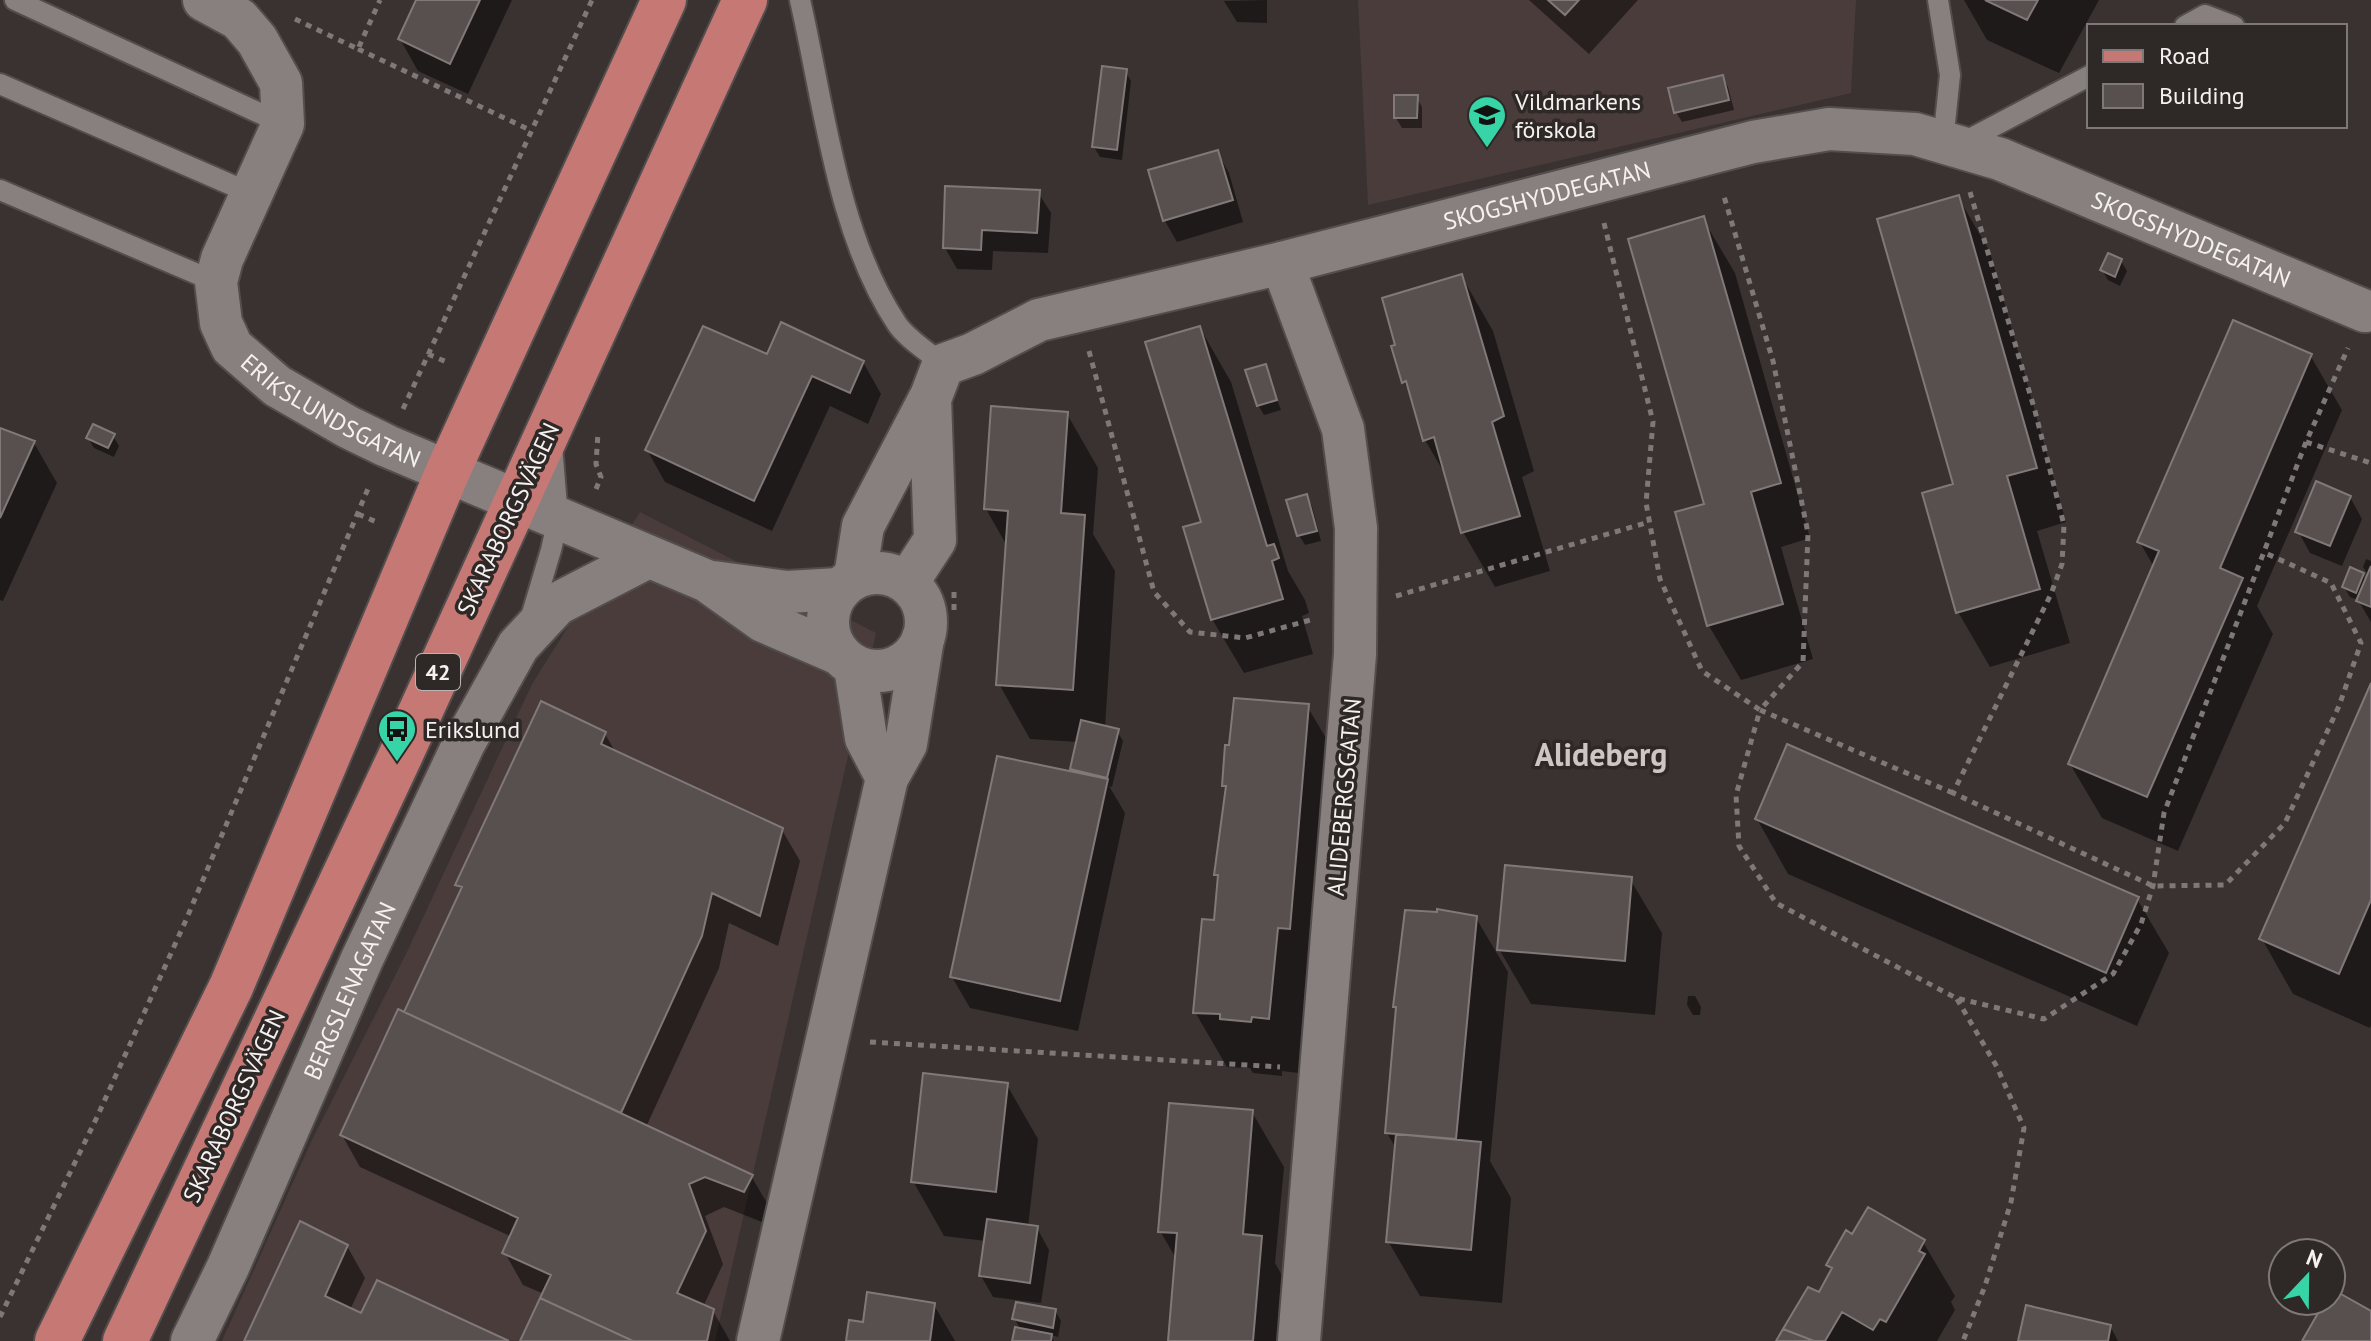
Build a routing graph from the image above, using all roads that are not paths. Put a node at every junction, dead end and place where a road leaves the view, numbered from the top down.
1 (15, 0) edge
2 (204, 0) edge
3 (664, 0) edge
4 (745, 0) edge
5 (800, 0) edge
6 (1938, 0) edge
7 (2189, 24) edge
8 (2229, 24) edge
9 (2087, 77) edge
10 (0, 84) edge
11 (283, 124) junction
12 (1950, 144) junction
13 (0, 190) edge
14 (250, 193) junction
15 (1282, 263) junction
16 (216, 282) junction
17 (2365, 311) road end
18 (937, 382) junction
19 (549, 430) junction
20 (448, 471) junction
21 (518, 502) junction
22 (558, 519) junction
23 (648, 557) junction
24 (707, 581) junction
25 (847, 583) junction
26 (907, 583) junction
27 (923, 638) junction
28 (518, 646) junction
29 (846, 660) junction
30 (887, 778) junction
31 (57, 1341) edge
32 (125, 1341) edge
33 (192, 1341) edge
34 (758, 1341) edge
35 (1299, 1341) edge

1 - 11 lane
2 - 11 street, ERIKSLUNDSGATAN
3 - 20 main road
4 - 19 main road, SKARABORGSVÄGEN / 42
5 - 18 lane
6 - 12 lane
7 - 8 lane
9 - 12 lane
10 - 14 lane
11 - 14 street, ERIKSLUNDSGATAN
12 - 15 street, SKOGSHYDDEGATAN
12 - 17 street, SKOGSHYDDEGATAN
13 - 16 lane
14 - 16 street, ERIKSLUNDSGATAN
15 - 18 street, SKOGSHYDDEGATAN
15 - 35 street, ALIDEBERGSGATAN
16 - 20 street, ERIKSLUNDSGATAN
18 - 25 street
18 - 26 street
19 - 21 main road, SKARABORGSVÄGEN / 42
19 - 22 lane, BERGSLENAGATAN
20 - 21 street
20 - 31 main road
21 - 22 street
21 - 32 main road, SKARABORGSVÄGEN / 42
22 - 23 street
22 - 28 lane, BERGSLENAGATAN
23 - 24 street
23 - 28 street, BERGSLENAGATAN
24 - 25 street
24 - 29 street
25 - 26 street
25 - 29 street
26 - 27 street
27 - 29 street
27 - 30 street
28 - 33 street, BERGSLENAGATAN
29 - 30 street
30 - 34 street

